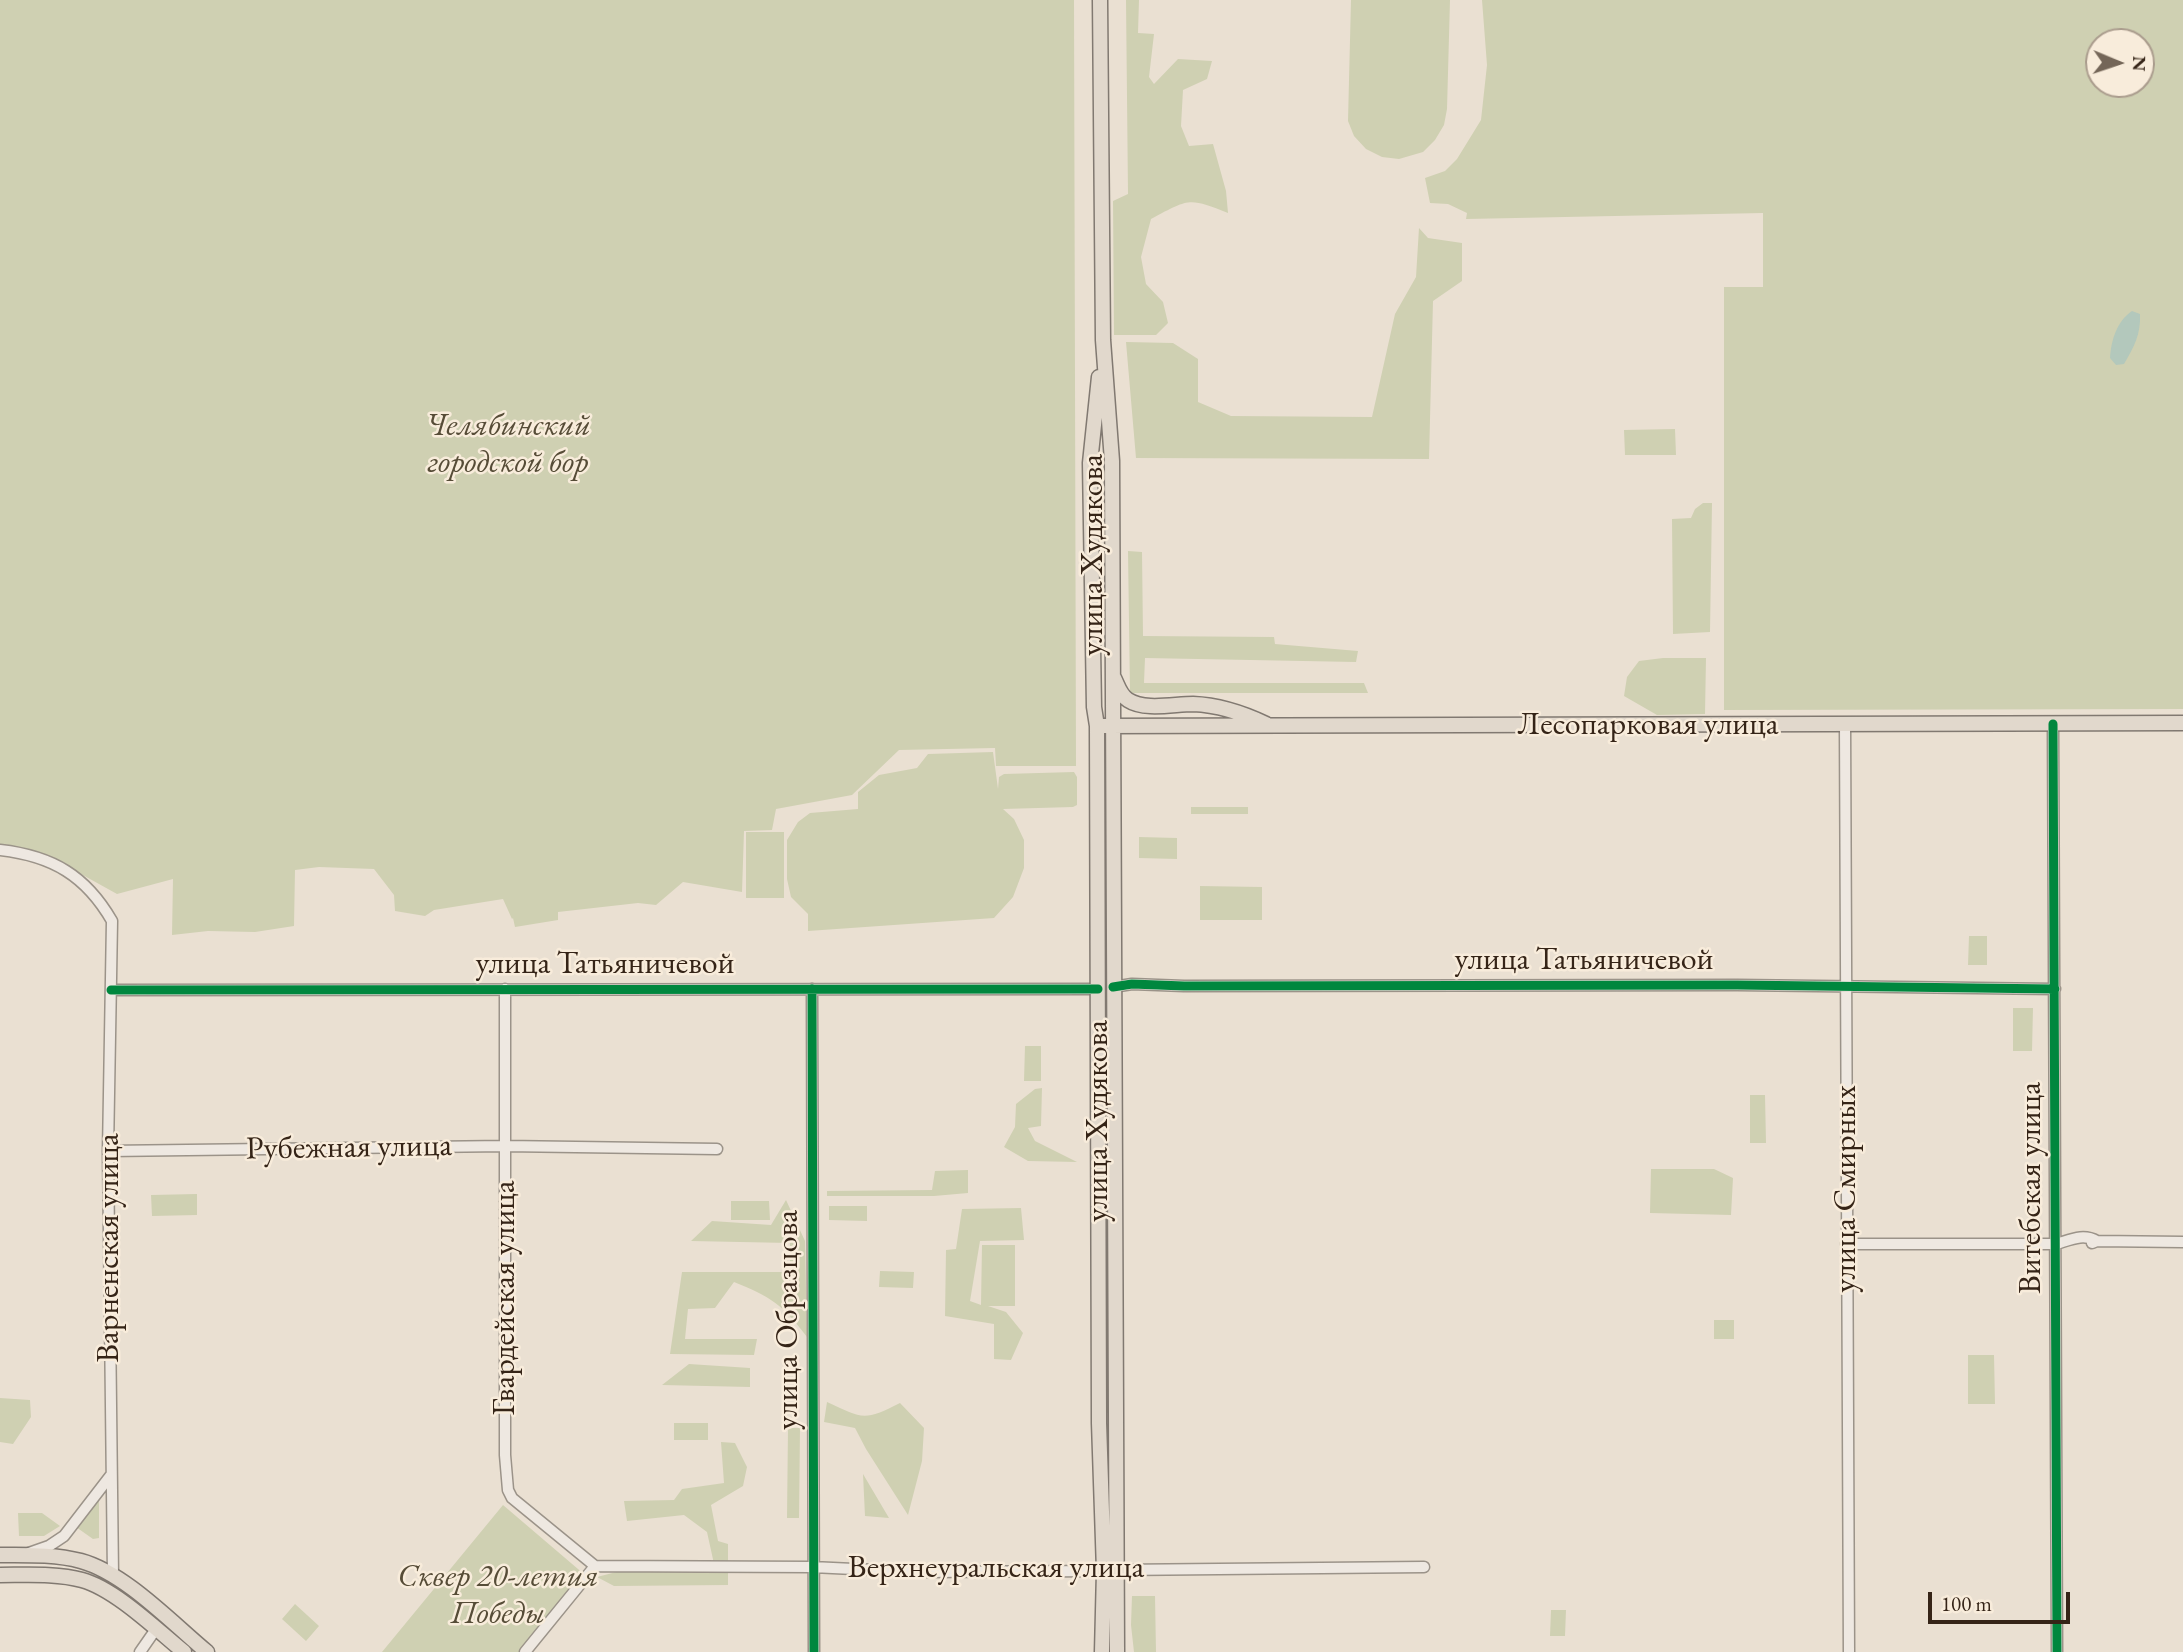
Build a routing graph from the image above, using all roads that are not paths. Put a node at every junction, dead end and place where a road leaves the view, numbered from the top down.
1 (1100, 0) edge
2 (1103, 340) junction
3 (1111, 672) junction
4 (2183, 723) edge
5 (2053, 724) junction
6 (1845, 725) junction
7 (1097, 726) junction
8 (1113, 726) junction
9 (1270, 726) junction
10 (0, 850) edge
11 (1844, 986) junction
12 (1106, 988) junction
13 (505, 989) junction
14 (812, 989) junction
15 (2055, 989) junction
16 (111, 990) junction
17 (505, 1146) junction
18 (716, 1149) dead end
19 (108, 1151) junction
20 (2061, 1242) junction
21 (2183, 1242) edge
22 (1846, 1244) junction
23 (111, 1475) junction
24 (0, 1555) edge
25 (23, 1555) junction
26 (595, 1566) junction
27 (812, 1567) junction
28 (1423, 1567) dead end
29 (1110, 1570) junction
30 (0, 1575) edge
31 (113, 1576) junction
32 (156, 1629) junction
33 (140, 1652) edge
34 (184, 1652) edge
35 (207, 1652) edge
36 (525, 1652) edge
37 (814, 1652) edge
38 (1102, 1652) edge
39 (1117, 1652) edge
40 (1849, 1652) edge
41 (2057, 1652) edge

1 - 2 main road, улица Худякова
2 - 3 main road, улица Худякова
2 - 7 main road, улица Худякова
3 - 8 main road, улица Худякова
3 - 9 main road
4 - 5 main road, Лесопарковая улица
5 - 6 main road, Лесопарковая улица
5 - 15 street, Витебская улица
6 - 9 main road, Лесопарковая улица
6 - 11 street, улица Смирных
7 - 8 main road, Лесопарковая улица
7 - 12 main road, улица Худякова
8 - 9 main road, Лесопарковая улица
8 - 12 main road, улица Худякова
10 - 16 street, Варненская улица
11 - 12 street, улица Татьяничевой
11 - 15 street, улица Татьяничевой
11 - 22 street, улица Смирных
12 - 14 street, улица Татьяничевой
12 - 29 main road, улица Худякова
13 - 14 street, улица Татьяничевой
13 - 16 street, улица Татьяничевой
13 - 17 street, Гвардейская улица
14 - 27 street, улица Образцова
15 - 20 street, Витебская улица
16 - 19 street, Варненская улица
17 - 18 street, Рубежная улица
17 - 19 street, Рубежная улица
17 - 26 street, Гвардейская улица
19 - 23 street, Варненская улица
20 - 21 street
20 - 22 street
20 - 41 street, Витебская улица
22 - 40 street, улица Смирных
23 - 25 street
23 - 31 street, Варненская улица
24 - 25 main road
25 - 31 main road
26 - 27 street, Верхнеуральская улица
26 - 36 street
27 - 29 street, Верхнеуральская улица
27 - 37 street, улица Образцова
28 - 29 street, Верхнеуральская улица
29 - 38 main road, улица Худякова
29 - 39 main road, улица Худякова
30 - 32 main road
31 - 35 main road
32 - 33 street
32 - 34 main road

